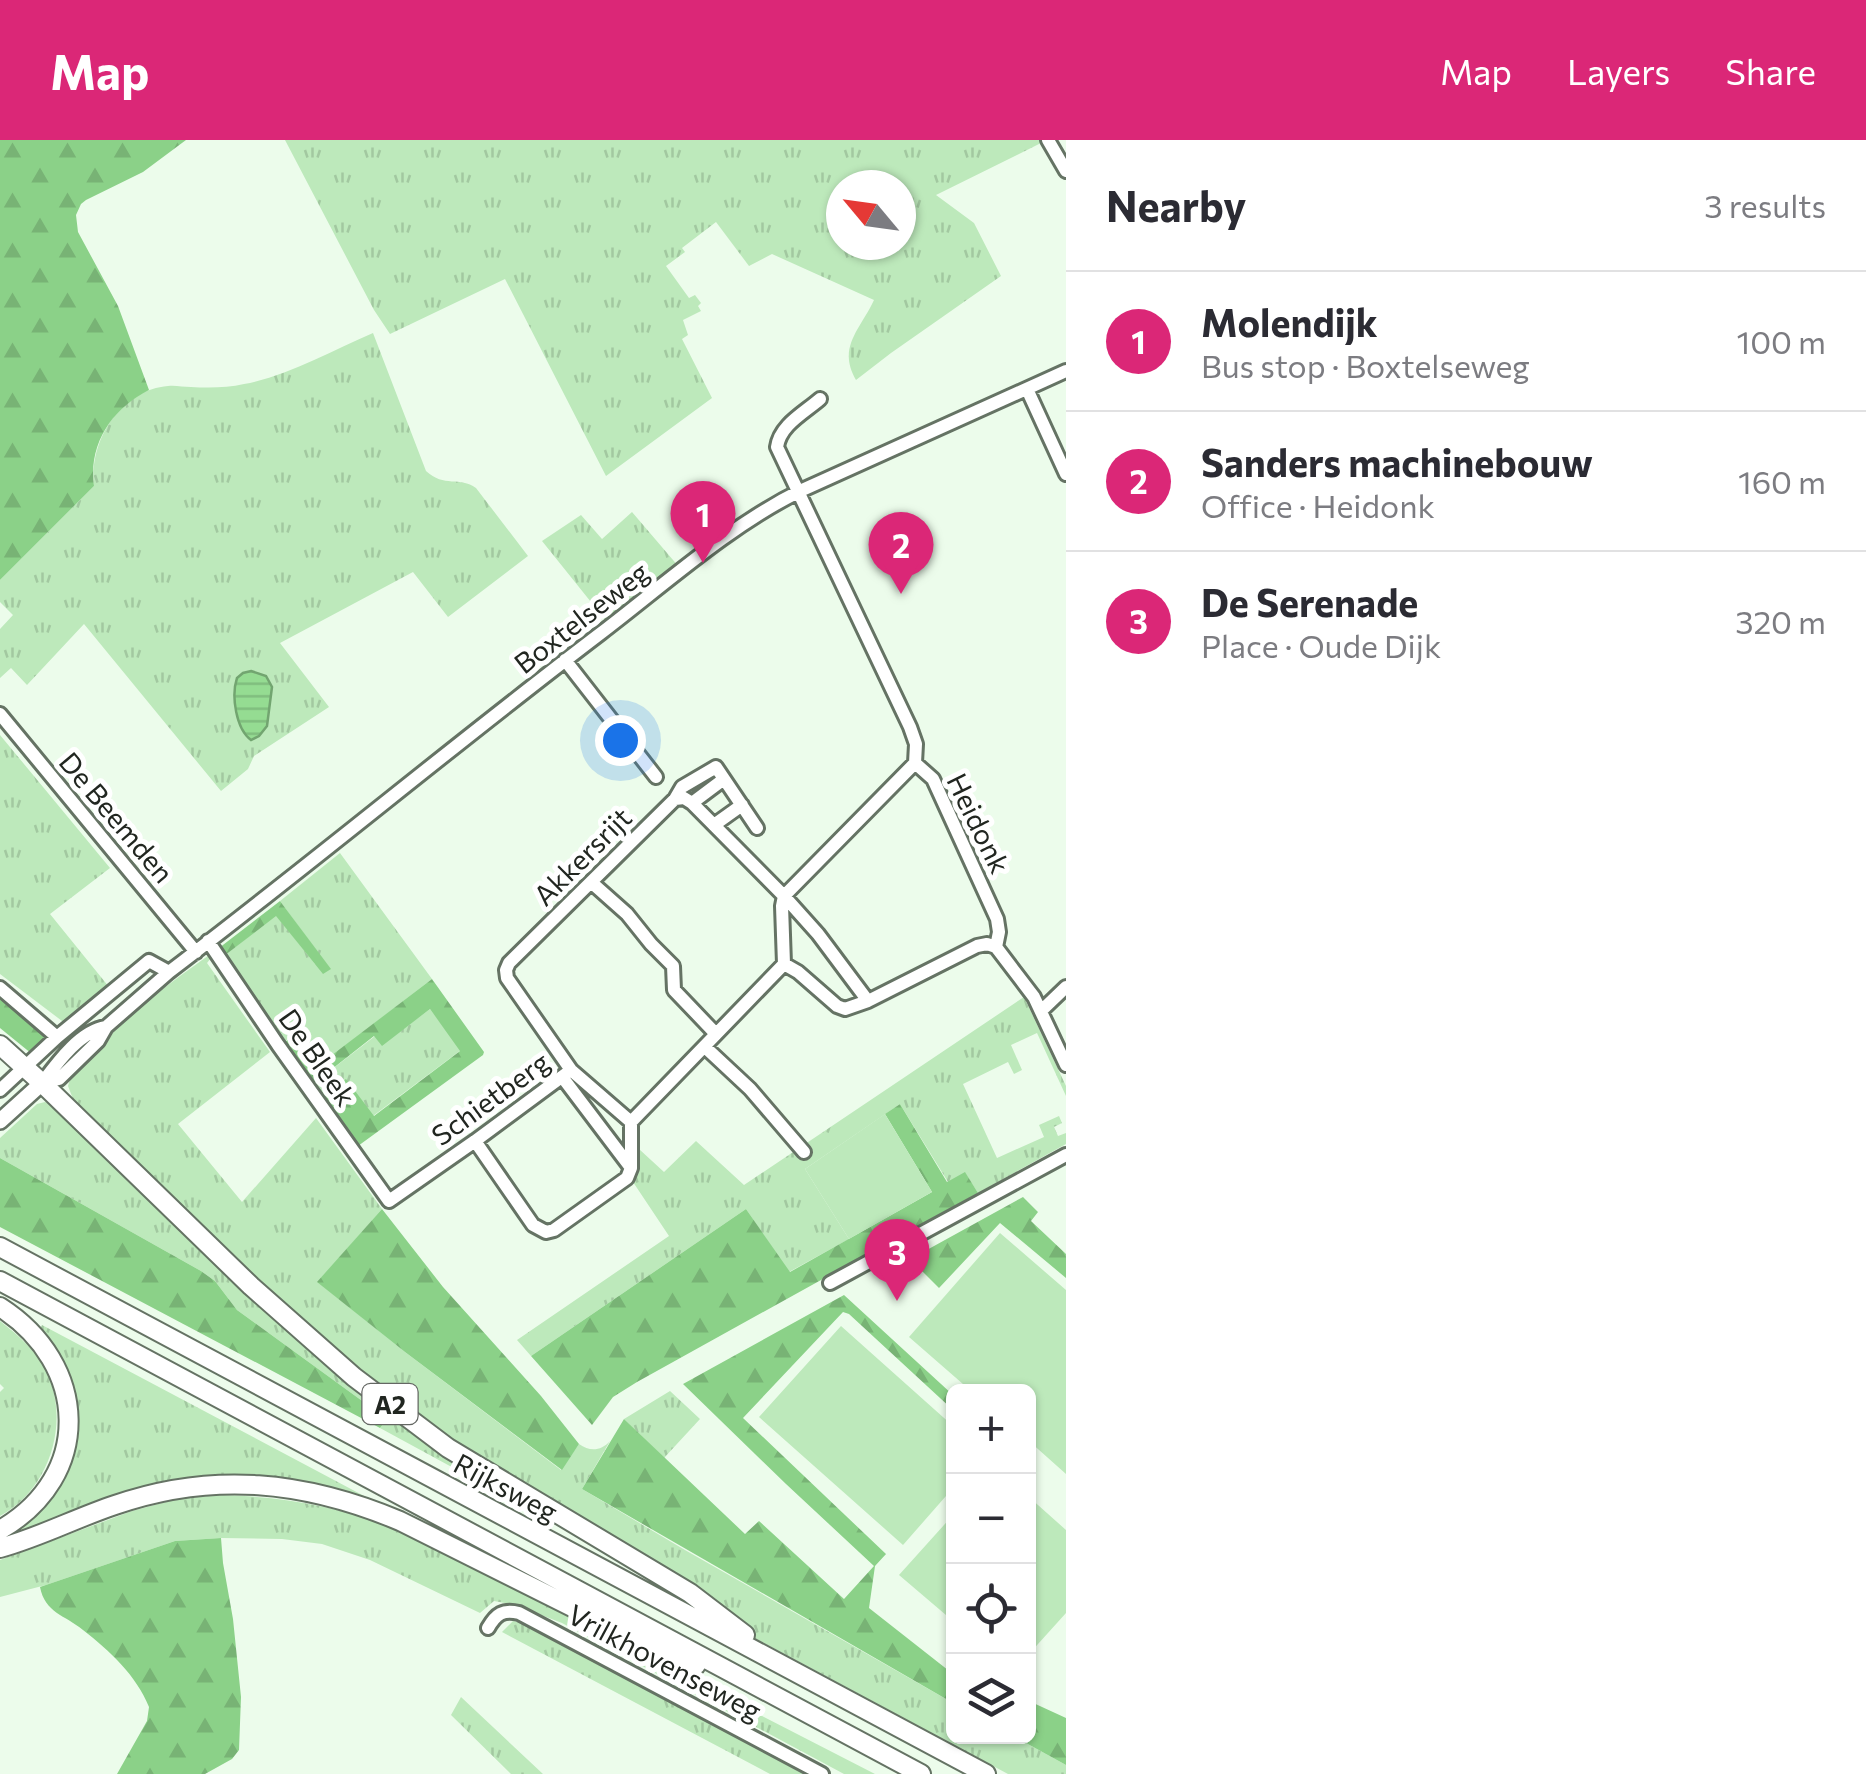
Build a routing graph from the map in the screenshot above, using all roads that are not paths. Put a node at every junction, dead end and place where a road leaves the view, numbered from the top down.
1 (1048, 140) edge
2 (1066, 171) edge
3 (1066, 371) edge
4 (1026, 389) junction
5 (820, 400) dead end
6 (1066, 474) edge
7 (800, 491) junction
8 (564, 660) junction
9 (0, 714) edge
10 (915, 763) junction
11 (656, 777) dead end
12 (724, 779) junction
13 (674, 799) junction
14 (692, 804) junction
15 (742, 806) junction
16 (714, 825) junction
17 (757, 828) dead end
18 (591, 882) junction
19 (784, 896) junction
20 (208, 942) junction
21 (996, 947) junction
22 (196, 952) junction
23 (784, 964) junction
24 (169, 972) junction
25 (0, 988) edge
26 (1066, 988) edge
27 (868, 1001) junction
28 (1041, 1011) junction
29 (716, 1034) junction
30 (58, 1038) junction
31 (0, 1045) edge
32 (705, 1047) junction
33 (1066, 1065) edge
34 (26, 1067) junction
35 (567, 1074) junction
36 (42, 1082) junction
37 (0, 1090) edge
38 (0, 1121) edge
39 (630, 1122) junction
40 (475, 1142) junction
41 (804, 1152) dead end
42 (1066, 1156) edge
43 (631, 1168) junction
44 (389, 1201) joint
45 (0, 1248) edge
46 (0, 1281) edge
47 (830, 1283) dead end
48 (0, 1307) edge
49 (0, 1530) edge
50 (0, 1548) edge
51 (488, 1628) dead end
52 (785, 1666) junction
53 (771, 1694) junction
54 (822, 1774) edge
55 (920, 1774) edge
56 (986, 1774) edge

1 - 2 street
3 - 4 street, Boxtelseweg
4 - 6 street
4 - 7 street, Boxtelseweg
5 - 7 street, Heidonk
7 - 8 street, Boxtelseweg
7 - 10 street, Heidonk
8 - 11 street
8 - 20 street, Boxtelseweg
9 - 22 street, De Beemden
10 - 19 street
10 - 21 street, Heidonk
12 - 13 street, Akkersrijt
12 - 14 street
12 - 15 street
13 - 14 street
13 - 18 street, Akkersrijt
14 - 16 street
15 - 16 street
15 - 17 street
16 - 19 street
18 - 29 street
18 - 35 street, Akkersrijt
19 - 23 street
19 - 27 street
20 - 22 street, Boxtelseweg
20 - 44 street, De Bleek
21 - 27 street
21 - 28 street, Heidonk
22 - 24 street, Boxtelseweg
23 - 27 street
23 - 29 street
24 - 30 street, Boxtelseweg
24 - 36 street, Boxtelseweg
25 - 30 street
26 - 28 street
28 - 33 street, Heidonk
29 - 32 street
30 - 34 street, Boxtelseweg
31 - 34 highway, A2
32 - 39 street
32 - 41 street
34 - 36 highway, A2
34 - 37 street, Boxtelseweg
35 - 39 street, Schietberg
35 - 40 street, Schietberg
35 - 43 street
36 - 38 main road, Boxtelseweg
36 - 52 highway, A2
39 - 43 street
40 - 43 street
40 - 44 street, Schietberg
42 - 47 street
45 - 52 highway, Rijksweg / A2
46 - 53 highway, Rijksweg
48 - 49 highway
50 - 53 highway
51 - 54 street, Vrilkhovenseweg
52 - 56 highway, Rijksweg / A2
53 - 55 highway, Rijksweg

